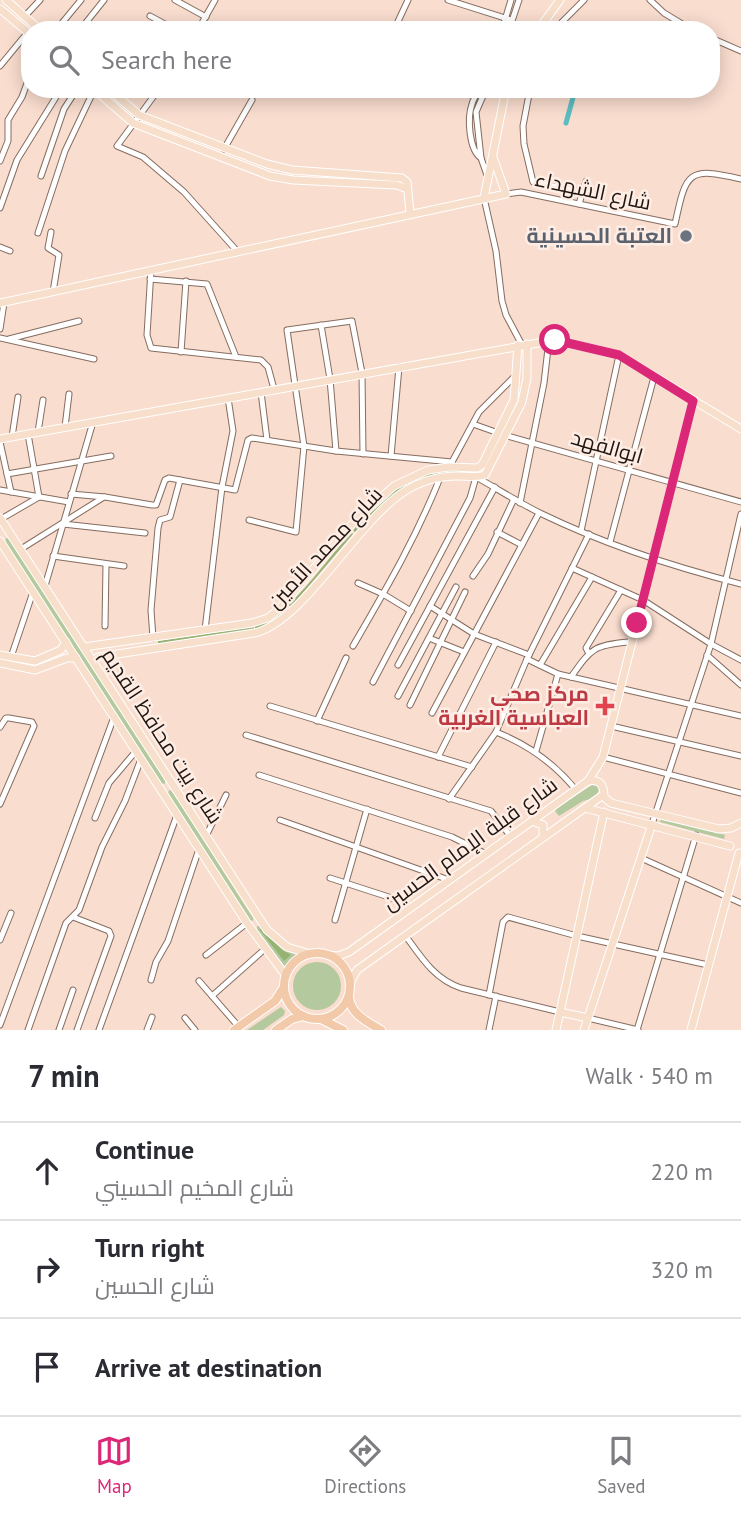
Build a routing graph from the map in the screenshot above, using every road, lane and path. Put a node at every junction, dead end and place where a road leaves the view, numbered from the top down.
1 (6, 0) edge
2 (40, 0) edge
3 (81, 0) edge
4 (104, 0) edge
5 (175, 0) edge
6 (215, 0) edge
7 (408, 0) edge
8 (448, 0) edge
9 (511, 0) edge
10 (519, 0) edge
11 (560, 0) edge
12 (584, 0) edge
13 (650, 0) edge
14 (0, 10) edge
15 (25, 16) junction
16 (150, 16) dead end
17 (206, 17) junction
18 (508, 19) junction
19 (30, 21) edge
20 (64, 21) edge
21 (87, 21) edge
22 (159, 21) edge
23 (204, 21) edge
24 (398, 21) edge
25 (545, 21) edge
26 (566, 21) edge
27 (677, 21) edge
28 (21, 27) edge
29 (21, 42) edge
30 (720, 42) edge
31 (741, 51) edge
32 (0, 66) edge
33 (21, 98) edge
34 (55, 98) edge
35 (71, 98) edge
36 (90, 98) edge
37 (103, 98) edge
38 (119, 98) edge
39 (152, 98) edge
40 (475, 98) edge
41 (482, 98) edge
42 (504, 98) edge
43 (528, 98) edge
44 (252, 100) dead end
45 (139, 116) junction
46 (133, 123) junction
47 (224, 149) junction
48 (493, 157) junction
49 (481, 158) junction
50 (0, 161) edge
51 (487, 175) junction
52 (41, 176) dead end
53 (741, 179) edge
54 (586, 181) dead end
55 (408, 189) junction
56 (583, 191) junction
57 (506, 194) junction
58 (601, 195) dead end
59 (484, 198) junction
60 (579, 204) junction
61 (0, 208) edge
62 (410, 213) junction
63 (51, 232) dead end
64 (38, 233) dead end
65 (0, 247) edge
66 (10, 251) dead end
67 (237, 251) junction
68 (151, 270) junction
69 (150, 279) junction
70 (186, 281) junction
71 (52, 292) junction
72 (2, 303) edge
73 (79, 321) dead end
74 (321, 325) junction
75 (0, 329) edge
76 (3, 339) edge
77 (550, 340) junction
78 (523, 344) junction
79 (181, 352) junction
80 (619, 355) junction
81 (236, 357) junction
82 (94, 359) dead end
83 (399, 367) junction
84 (518, 372) junction
85 (362, 373) junction
86 (654, 377) junction
87 (330, 379) junction
88 (296, 385) junction
89 (274, 389) junction
90 (261, 392) junction
91 (69, 394) dead end
92 (18, 397) dead end
93 (228, 398) junction
94 (43, 400) dead end
95 (693, 401) junction
96 (93, 422) junction
97 (473, 424) junction
98 (65, 427) junction
99 (741, 429) edge
100 (38, 432) junction
101 (29, 434) junction
102 (500, 434) junction
103 (12, 437) junction
104 (0, 440) edge
105 (267, 440) junction
106 (532, 442) junction
107 (304, 446) junction
108 (337, 451) junction
109 (363, 454) junction
110 (111, 456) dead end
111 (391, 456) junction
112 (596, 460) junction
113 (81, 461) junction
114 (451, 464) junction
115 (34, 470) junction
116 (629, 470) junction
117 (7, 474) junction
118 (476, 477) junction
119 (440, 478) junction
120 (180, 480) junction
121 (673, 482) junction
122 (222, 487) junction
123 (495, 487) junction
124 (0, 490) edge
125 (11, 492) junction
126 (71, 494) junction
127 (39, 497) junction
128 (105, 497) junction
129 (517, 501) junction
130 (69, 502) junction
131 (741, 502) edge
132 (539, 513) junction
133 (741, 513) edge
134 (249, 520) dead end
135 (1, 523) edge
136 (62, 524) junction
137 (581, 531) junction
138 (497, 532) junction
139 (145, 533) dead end
140 (589, 534) junction
141 (12, 536) junction
142 (1, 542) edge
143 (610, 542) junction
144 (522, 545) junction
145 (21, 549) junction
146 (53, 556) junction
147 (653, 558) junction
148 (106, 564) junction
149 (124, 566) dead end
150 (572, 568) junction
151 (473, 576) dead end
152 (592, 577) junction
153 (727, 580) junction
154 (358, 583) dead end
155 (741, 584) edge
156 (45, 586) junction
157 (456, 587) dead end
158 (621, 590) junction
159 (33, 592) junction
160 (465, 592) dead end
161 (383, 594) junction
162 (643, 600) junction
163 (430, 606) junction
164 (411, 611) junction
165 (441, 613) junction
166 (451, 620) junction
167 (105, 626) dead end
168 (205, 630) junction
169 (474, 634) junction
170 (153, 638) junction
171 (429, 638) junction
172 (66, 642) junction
173 (440, 642) junction
174 (496, 642) junction
175 (629, 642) dead end
176 (711, 644) junction
177 (353, 646) dead end
178 (84, 647) junction
179 (154, 649) junction
180 (464, 652) junction
181 (588, 652) junction
182 (0, 654) edge
183 (707, 655) junction
184 (11, 657) junction
185 (528, 657) junction
186 (76, 658) junction
187 (346, 658) dead end
188 (741, 660) edge
189 (94, 662) junction
190 (0, 663) edge
191 (398, 665) dead end
192 (540, 665) junction
193 (558, 674) junction
194 (571, 677) junction
195 (373, 682) dead end
196 (741, 685) edge
197 (621, 688) junction
198 (398, 696) dead end
199 (690, 704) junction
200 (410, 705) dead end
201 (270, 706) dead end
202 (432, 712) dead end
203 (741, 716) edge
204 (114, 717) junction
205 (317, 721) junction
206 (611, 726) junction
207 (0, 727) edge
208 (496, 732) junction
209 (246, 735) dead end
210 (678, 741) junction
211 (136, 751) junction
212 (536, 751) junction
213 (741, 756) edge
214 (438, 757) junction
215 (603, 757) junction
216 (141, 759) junction
217 (472, 767) junction
218 (667, 774) junction
219 (259, 775) dead end
220 (170, 778) junction
221 (588, 781) junction
222 (158, 784) junction
223 (176, 787) junction
224 (576, 790) junction
225 (741, 793) edge
226 (165, 794) junction
227 (226, 795) dead end
228 (603, 795) junction
229 (449, 799) junction
230 (0, 804) edge
231 (551, 808) junction
232 (367, 809) junction
233 (581, 809) junction
234 (604, 812) junction
235 (655, 813) junction
236 (177, 815) junction
237 (94, 818) dead end
238 (280, 820) dead end
239 (532, 821) junction
240 (562, 823) junction
241 (652, 824) junction
242 (741, 824) edge
243 (741, 829) edge
244 (696, 835) junction
245 (206, 836) junction
246 (543, 836) junction
247 (511, 837) junction
248 (730, 846) junction
249 (356, 847) junction
250 (199, 849) junction
251 (740, 853) edge
252 (486, 855) junction
253 (641, 858) junction
254 (683, 877) junction
255 (330, 878) dead end
256 (449, 880) junction
257 (346, 882) junction
258 (727, 897) junction
259 (741, 903) edge
260 (410, 909) junction
261 (11, 913) dead end
262 (258, 915) junction
263 (73, 917) junction
264 (335, 920) dead end
265 (247, 923) junction
266 (263, 923) junction
267 (253, 930) junction
268 (405, 935) junction
269 (577, 936) junction
270 (0, 940) edge
271 (613, 944) junction
272 (266, 948) junction
273 (310, 954) junction
274 (660, 954) junction
275 (327, 955) junction
276 (206, 956) dead end
277 (708, 965) junction
278 (286, 979) junction
279 (151, 980) dead end
280 (199, 981) dead end
281 (350, 988) junction
282 (73, 990) dead end
283 (212, 996) junction
284 (492, 996) junction
285 (560, 1012) junction
286 (303, 1016) junction
287 (152, 1017) dead end
288 (185, 1018) dead end
289 (588, 1018) junction
290 (318, 1019) junction
291 (0, 1025) edge
292 (237, 1028) edge
293 (28, 1030) edge
294 (60, 1030) edge
295 (77, 1030) edge
296 (99, 1030) edge
297 (147, 1030) edge
298 (195, 1030) edge
299 (276, 1030) edge
300 (343, 1030) edge
301 (381, 1030) edge
302 (489, 1030) edge
303 (556, 1030) edge
304 (584, 1030) edge
305 (638, 1030) edge
306 (685, 1030) edge
307 (691, 1030) edge

1 - 15 main road
2 - 15 street
3 - 20 street
4 - 21 street
5 - 17 street
6 - 17 street
7 - 24 street
8 - 18 street
9 - 18 street
10 - 18 street
11 - 25 main road
12 - 26 street
13 - 27 street
14 - 28 main road
15 - 19 main road
16 - 22 street
17 - 23 street
29 - 32 street
30 - 31 street
33 - 50 street
34 - 61 street
35 - 52 street
36 - 64 street
37 - 46 main road
38 - 45 main road
39 - 45 street
40 - 49 street
41 - 49 street
42 - 48 main road
43 - 56 street
44 - 47 street
45 - 46 street
45 - 47 main road
46 - 55 main road
46 - 67 street
47 - 55 main road
48 - 51 main road
48 - 57 main road
49 - 51 street
51 - 59 main road
53 - 60 street, شارع الشهداء
54 - 56 street
55 - 62 main road
56 - 58 street
56 - 60 street
57 - 59 main road
57 - 60 street, شارع الشهداء
59 - 62 main road
59 - 78 street
62 - 67 main road
63 - 71 street
65 - 66 street
67 - 68 main road
68 - 69 street
68 - 71 main road
69 - 70 street
69 - 79 street
70 - 79 street
70 - 81 street
71 - 72 main road
72 - 75 street
73 - 76 street
74 - 85 street
74 - 87 street
74 - 88 street
76 - 82 street
77 - 78 main road
77 - 80 main road
77 - 106 street
78 - 83 main road
78 - 84 main road, شارع محمد الأمين
78 - 102 main road, شارع محمد الأمين
79 - 81 street
80 - 86 main road
80 - 112 street
81 - 89 street
83 - 85 main road
83 - 111 street
84 - 97 street
84 - 102 main road, شارع محمد الأمين
85 - 87 main road
85 - 109 street
86 - 95 main road
86 - 116 street
87 - 88 main road
87 - 108 street
88 - 89 main road
88 - 107 street
89 - 90 main road
90 - 93 main road
90 - 105 street
91 - 98 street
92 - 103 street
93 - 96 main road
93 - 122 street
94 - 100 street
95 - 99 main road
95 - 121 main road, شارع قبلة الإمام الحسين
96 - 98 main road
96 - 113 street
97 - 102 street
97 - 114 street
98 - 100 main road
100 - 101 main road
101 - 103 main road
101 - 115 street
102 - 106 street, ابوالفهد
102 - 114 main road, شارع محمد الأمين
102 - 118 main road, شارع محمد الأمين
103 - 104 main road
104 - 117 street
105 - 107 street
105 - 122 street
106 - 112 street, ابوالفهد
106 - 129 street
107 - 108 street
107 - 134 street
108 - 109 street
109 - 111 street
110 - 113 street
111 - 114 street
112 - 116 street, ابوالفهد
112 - 137 street
113 - 115 street
113 - 126 street
114 - 168 main road, شارع محمد الأمين
115 - 117 street
115 - 127 street
116 - 121 street, ابوالفهد
116 - 143 street
117 - 125 street
118 - 119 main road, شارع محمد الأمين
118 - 123 street
118 - 164 street
119 - 161 street
119 - 179 main road, شارع محمد الأمين
120 - 122 street
120 - 128 street
120 - 170 street
121 - 131 street, ابوالفهد
121 - 147 main road, شارع قبلة الإمام الحسين
122 - 168 street
123 - 129 street
123 - 163 street
124 - 125 street
125 - 127 street
126 - 128 street
126 - 130 street
127 - 130 street
127 - 135 street
128 - 136 street
129 - 132 street
129 - 138 street
130 - 136 street
132 - 137 street
132 - 144 street
133 - 153 street
135 - 141 main road, شارع بيت محافظ القديم
136 - 139 street
136 - 145 street
136 - 146 street
137 - 140 street
138 - 144 street
138 - 151 street
140 - 143 street
140 - 150 street
141 - 142 main road
141 - 145 main road, شارع بيت محافظ القديم
142 - 159 main road, شارع بيت محافظ القديم
143 - 147 street
144 - 169 street
145 - 156 main road, شارع بيت محافظ القديم
146 - 148 street
146 - 156 street
147 - 153 street
147 - 162 main road, شارع قبلة الإمام الحسين
148 - 149 street
148 - 167 street
150 - 152 street
150 - 185 street
152 - 158 street
152 - 192 street
153 - 155 street
153 - 176 street
154 - 161 street
156 - 178 main road, شارع بيت محافظ القديم
157 - 165 street
158 - 162 street
158 - 181 street
159 - 172 main road, شارع بيت محافظ القديم
159 - 184 street
160 - 166 street
161 - 164 street
161 - 177 street
162 - 176 street
162 - 197 main road, شارع قبلة الإمام الحسين
163 - 165 street
163 - 191 street
164 - 195 street
165 - 166 street
165 - 171 street
166 - 169 street
166 - 173 street
168 - 170 main road, شارع محمد الأمين
169 - 174 street
169 - 180 street
170 - 178 main road, شارع محمد الأمين
170 - 179 main road
171 - 173 street
171 - 198 street
172 - 184 main road
172 - 186 main road, شارع بيت محافظ القديم
173 - 180 street
173 - 200 street
174 - 185 street
174 - 214 street
175 - 181 street
176 - 183 street
176 - 188 street
178 - 189 main road, شارع بيت محافظ القديم
179 - 189 main road, شارع محمد الأمين
180 - 202 street
181 - 194 street
182 - 184 main road
183 - 196 street
183 - 199 street
185 - 192 street
185 - 208 street
186 - 190 main road
186 - 204 main road, شارع بيت محافظ القديم
187 - 205 street
189 - 220 main road, شارع بيت محافظ القديم
192 - 193 street
193 - 194 street
193 - 212 street
194 - 197 street
197 - 199 street
197 - 206 main road, شارع قبلة الإمام الحسين
199 - 203 street
199 - 210 street
201 - 205 street
204 - 211 main road, شارع بيت محافظ القديم
204 - 291 street
205 - 214 street
206 - 210 street
206 - 215 main road, شارع قبلة الإمام الحسين
207 - 230 street
208 - 212 street
208 - 217 street
209 - 229 street
210 - 213 street
210 - 218 street
211 - 216 main road, شارع بيت محافظ القديم
211 - 237 street
212 - 224 street
214 - 217 street
215 - 218 street
215 - 221 main road, شارع قبلة الإمام الحسين
216 - 222 main road, شارع بيت محافظ القديم
216 - 263 street
217 - 229 street
218 - 225 street
218 - 235 street
219 - 232 street
220 - 222 main road
220 - 223 main road, شارع بيت محافظ القديم
221 - 224 main road, شارع قبلة الإمام الحسين
221 - 228 main road
222 - 226 main road, شارع بيت محافظ القديم
223 - 226 main road
223 - 245 main road, شارع بيت محافظ القديم
224 - 231 main road, شارع قبلة الإمام الحسين
226 - 236 main road, شارع بيت محافظ القديم
227 - 245 street
228 - 233 main road
228 - 235 main road
229 - 247 street
231 - 239 main road, شارع قبلة الإمام الحسين
231 - 240 main road
232 - 249 street
232 - 252 street
233 - 234 main road
233 - 240 main road
234 - 241 main road
234 - 269 main road
235 - 241 street
235 - 242 main road
236 - 250 main road, شارع بيت محافظ القديم
236 - 296 street
238 - 249 street
239 - 246 main road
239 - 247 main road, شارع قبلة الإمام الحسين
240 - 246 main road
241 - 244 main road
241 - 253 main road
243 - 248 main road
244 - 248 main road
244 - 254 street
245 - 262 main road, شارع بيت محافظ القديم
246 - 268 main road
247 - 252 main road, شارع قبلة الإمام الحسين
248 - 251 main road
249 - 256 street
249 - 257 street
250 - 265 main road, شارع بيت محافظ القديم
250 - 279 street
251 - 258 main road
252 - 256 main road, شارع قبلة الإمام الحسين
253 - 254 street
253 - 271 main road
254 - 258 street
254 - 274 street
255 - 257 street
256 - 260 main road, شارع قبلة الإمام الحسين
257 - 260 street
257 - 264 street
258 - 259 street
258 - 277 main road
260 - 275 main road, شارع قبلة الإمام الحسين
261 - 270 street
262 - 265 main road
262 - 266 main road, شارع بيت محافظ القديم
263 - 293 street
263 - 295 street
265 - 267 main road, شارع بيت محافظ القديم
265 - 276 street
266 - 267 main road
266 - 273 main road, شارع بيت محافظ القديم
267 - 272 main road, شارع بيت محافظ القديم
268 - 281 main road
268 - 284 street
269 - 271 street
269 - 284 street
269 - 285 main road
271 - 274 street
271 - 289 main road
272 - 278 main road, شارع بيت محافظ القديم
272 - 283 street
273 - 275 highway
273 - 278 highway
274 - 277 street
274 - 305 street
275 - 281 highway
277 - 307 main road
278 - 286 highway
278 - 292 highway
280 - 283 street
281 - 290 highway
281 - 301 highway
282 - 294 street
283 - 292 street
284 - 285 street
284 - 302 street
285 - 289 main road
285 - 303 main road
286 - 290 highway
286 - 299 highway
287 - 297 street
288 - 298 street
289 - 304 main road
289 - 305 street
290 - 300 highway
306 - 307 main road

